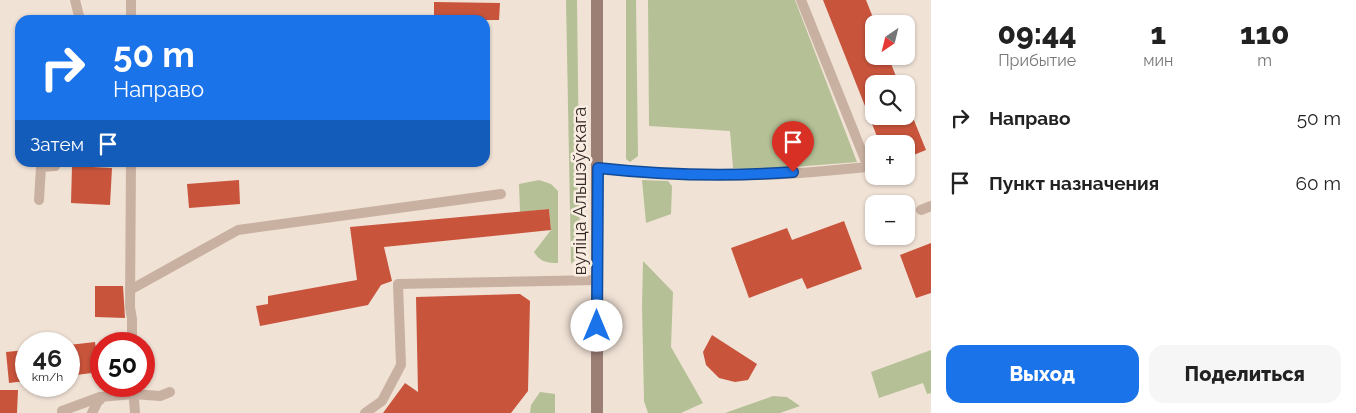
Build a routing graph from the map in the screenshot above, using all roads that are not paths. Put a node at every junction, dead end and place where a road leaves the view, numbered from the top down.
1 (76, 0) edge
2 (131, 0) edge
3 (596, 0) edge
4 (801, 0) edge
5 (79, 15) edge
6 (131, 15) edge
7 (41, 167) edge
8 (131, 167) edge
9 (598, 168) junction
10 (501, 194) dead end
11 (39, 200) dead end
12 (597, 280) junction
13 (130, 290) junction
14 (132, 332) edge
15 (170, 392) dead end
16 (155, 395) edge
17 (100, 397) junction
18 (134, 397) edge
19 (62, 413) edge
20 (92, 413) edge
21 (100, 413) edge
22 (135, 413) edge
23 (365, 413) edge
24 (597, 413) edge

1 - 5 lane
2 - 6 lane
3 - 9 main road, вуліца Альшэўскага
4 - 9 lane
7 - 11 lane
8 - 13 lane
9 - 12 main road, вуліца Альшэўскага
10 - 13 lane
12 - 23 lane
12 - 24 main road, вуліца Альшэўскага
13 - 14 lane
15 - 16 lane
17 - 19 lane
17 - 20 lane
17 - 21 lane
18 - 22 lane

